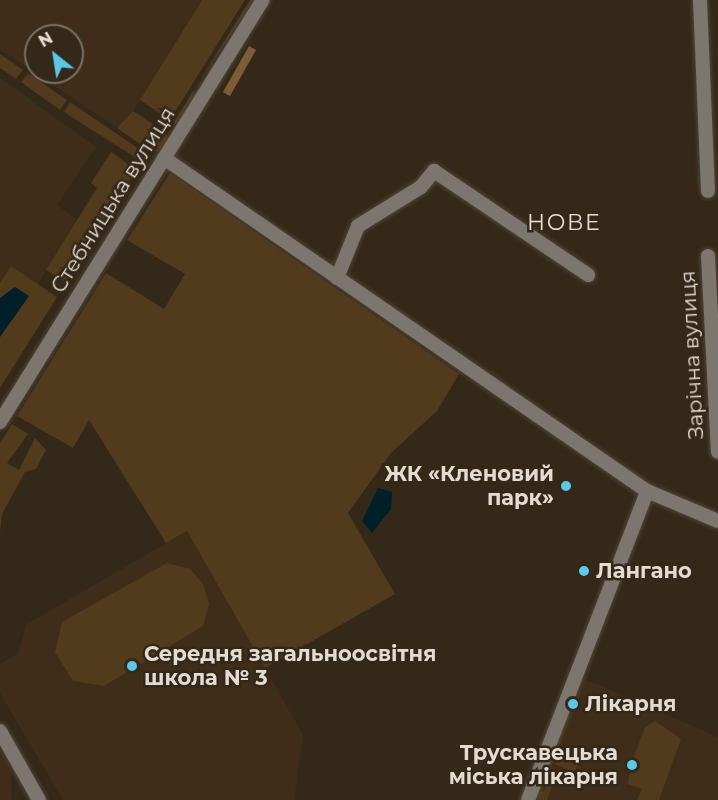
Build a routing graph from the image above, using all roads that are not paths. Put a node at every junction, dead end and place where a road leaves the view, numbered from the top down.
1 (262, 0) edge
2 (700, 0) edge
3 (164, 158) junction
4 (708, 191) dead end
5 (708, 256) dead end
6 (588, 274) dead end
7 (337, 279) junction
8 (0, 422) edge
9 (718, 452) edge
10 (647, 490) junction
11 (718, 521) edge
12 (0, 731) edge
13 (39, 800) edge
14 (528, 800) edge

1 - 3 street, Стебницька вулиця
2 - 4 street
3 - 7 street
3 - 8 street, Стебницька вулиця
5 - 9 street, Зарічна вулиця
6 - 7 street
7 - 10 street
10 - 11 street
10 - 14 street
12 - 13 street

